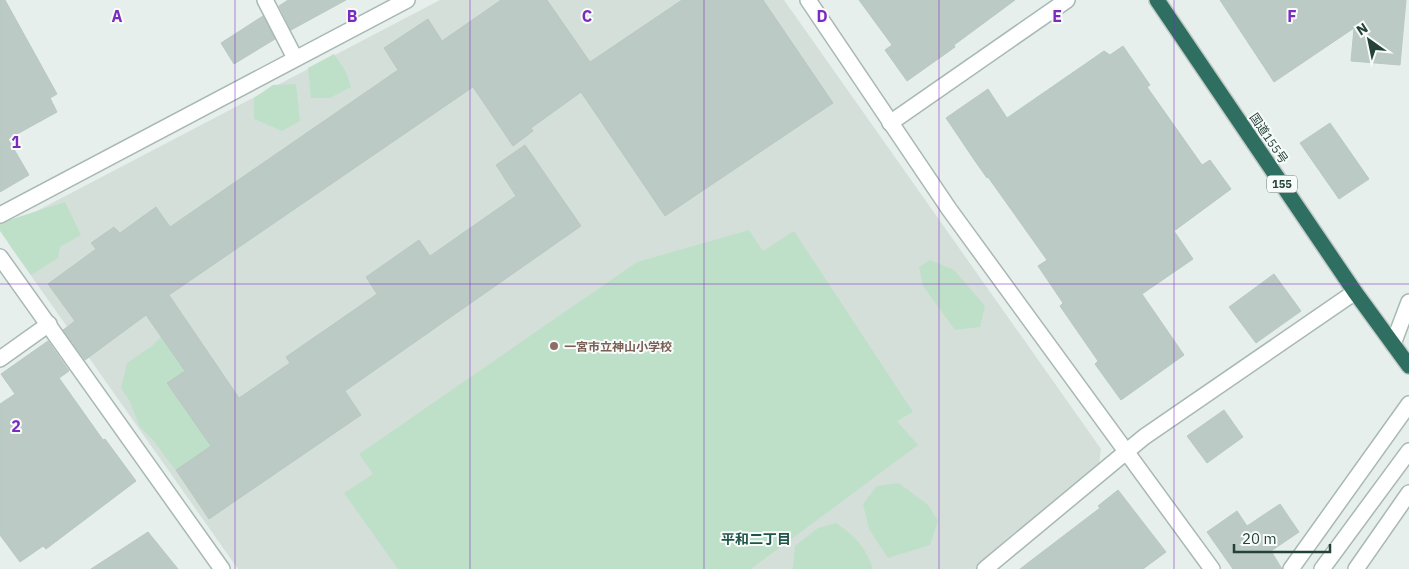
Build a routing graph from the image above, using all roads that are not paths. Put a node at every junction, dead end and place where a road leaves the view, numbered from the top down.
1 (265, 0) edge
2 (407, 0) edge
3 (808, 0) edge
4 (1067, 0) edge
5 (1157, 0) edge
6 (295, 58) junction
7 (890, 123) junction
8 (0, 215) edge
9 (0, 257) edge
10 (1355, 292) junction
11 (1409, 302) edge
12 (49, 324) junction
13 (1393, 344) junction
14 (0, 360) edge
15 (1409, 366) edge
16 (1409, 404) edge
17 (1409, 451) edge
18 (1126, 452) junction
19 (1409, 492) edge
20 (222, 569) edge
21 (985, 569) edge
22 (1212, 569) edge
23 (1291, 569) edge
24 (1322, 569) edge
25 (1356, 569) edge

1 - 6 street
2 - 6 street
3 - 7 street
4 - 7 street
5 - 10 highway, 国道155号 / 155
6 - 8 street
7 - 18 street
9 - 12 street
10 - 13 highway, 国道155号 / 155
10 - 18 street
11 - 13 street
12 - 14 street
12 - 20 street
13 - 15 highway, 国道155号 / 155
16 - 23 street
17 - 24 street
18 - 21 street
18 - 22 street
19 - 25 street

